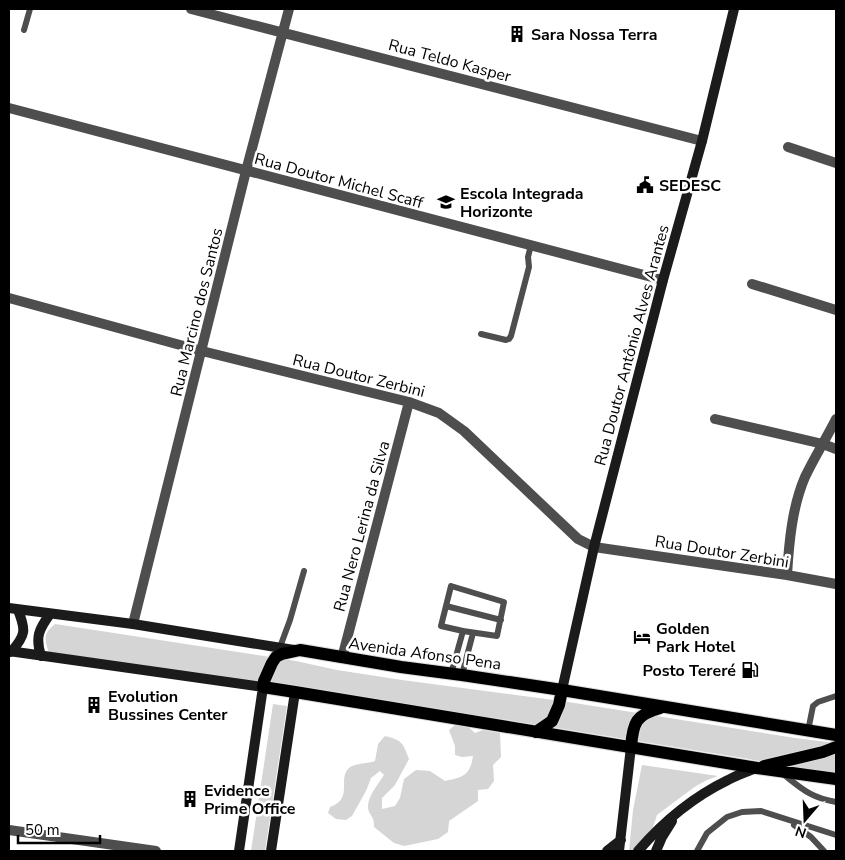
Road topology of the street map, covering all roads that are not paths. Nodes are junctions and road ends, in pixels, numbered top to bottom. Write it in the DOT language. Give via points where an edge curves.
graph roads {
  1 [pos="30,9"];
  2 [pos="191,9"];
  3 [pos="289,9"];
  4 [pos="734,9"];
  5 [pos="24,30"];
  6 [pos="283,32"];
  7 [pos="9,108"];
  8 [pos="702,141"];
  9 [pos="788,146"];
  10 [pos="836,163"];
  11 [pos="246,171"];
  12 [pos="531,245"];
  13 [pos="662,280"];
  14 [pos="752,284"];
  15 [pos="9,298"];
  16 [pos="836,310"];
  17 [pos="481,334"];
  18 [pos="202,351"];
  19 [pos="409,402"];
  20 [pos="715,419"];
  21 [pos="836,420"];
  22 [pos="823,444"];
  23 [pos="836,449"];
  24 [pos="594,547"];
  25 [pos="304,572"];
  26 [pos="787,576"];
  27 [pos="836,584"];
  28 [pos="446,606"];
  29 [pos="13,609"];
  30 [pos="50,614"];
  31 [pos="501,620"];
  32 [pos="133,624"];
  33 [pos="463,631"];
  34 [pos="473,633"];
  35 [pos="280,647"];
  36 [pos="300,650"];
  37 [pos="10,651"];
  38 [pos="41,656"];
  39 [pos="342,658"];
  40 [pos="456,674"];
  41 [pos="263,687"];
  42 [pos="562,690"];
  43 [pos="295,692"];
  44 [pos="836,696"];
  45 [pos="662,707"];
  46 [pos="836,727"];
  47 [pos="812,731"];
  48 [pos="536,732"];
  49 [pos="836,735"];
  50 [pos="631,747"];
  51 [pos="836,747"];
  52 [pos="757,768"];
  53 [pos="778,770"];
  54 [pos="836,779"];
  55 [pos="836,802"];
  56 [pos="676,813"];
  57 [pos="779,818"];
  58 [pos="9,830"];
  59 [pos="836,835"];
  60 [pos="621,840"];
  61 [pos="156,851"];
  62 [pos="239,851"];
  63 [pos="270,851"];
  64 [pos="607,851"];
  65 [pos="619,851"];
  66 [pos="638,851"];
  67 [pos="656,851"];
  68 [pos="697,851"];
  69 [pos="824,851"];
  1 -- 5 [label="lane"];
  2 -- 6 [label="street, Rua Teldo Kasper"];
  3 -- 6 [label="street, Rua Marcino dos Santos"];
  4 -- 8 [label="main road, Rua Doutor Antônio Alves Arantes"];
  6 -- 8 [label="street, Rua Teldo Kasper"];
  6 -- 11 [label="street, Rua Marcino dos Santos"];
  7 -- 11 [label="street, Rua Doutor Michel Scaff"];
  8 -- 13 [label="main road, Rua Doutor Antônio Alves Arantes"];
  9 -- 10 [label="street"];
  11 -- 12 [label="street, Rua Doutor Michel Scaff"];
  11 -- 18 [label="street, Rua Marcino dos Santos"];
  12 -- 13 [label="street, Rua Doutor Michel Scaff"];
  12 -- 17 [label="lane" via="511,336 506,340"];
  13 -- 24 [label="main road, Rua Doutor Antônio Alves Arantes"];
  14 -- 16 [label="street"];
  15 -- 18 [label="street, Rua Doutor Zerbini"];
  18 -- 19 [label="street, Rua Doutor Zerbini"];
  18 -- 32 [label="street, Rua Marcino dos Santos"];
  19 -- 24 [label="street, Rua Doutor Zerbini" via="439,413 464,431 578,539"];
  19 -- 39 [label="street, Rua Nero Lerina da Silva"];
  20 -- 22 [label="street"];
  21 -- 22 [label="street"];
  22 -- 23 [label="street"];
  22 -- 26 [label="street" via="798,498"];
  24 -- 26 [label="street, Rua Doutor Zerbini"];
  24 -- 42 [label="main road, Rua Doutor Antônio Alves Arantes"];
  25 -- 35 [label="lane"];
  26 -- 27 [label="street, Rua Doutor Zerbini"];
  28 -- 31 [label="lane"];
  28 -- 31 [label="lane" via="451,586 504,602"];
  28 -- 33 [label="lane" via="441,626"];
  29 -- 30 [label="main road, Avenida Afonso Pena"];
  29 -- 37 [label="main road" via="22,620 24,631"];
  30 -- 32 [label="main road, Avenida Afonso Pena"];
  30 -- 38 [label="main road" via="38,637"];
  31 -- 34 [label="lane" via="496,636"];
  32 -- 35 [label="main road, Avenida Afonso Pena"];
  33 -- 34 [label="lane"];
  33 -- 40 [label="lane"];
  34 -- 40 [label="lane"];
  35 -- 36 [label="main road, Avenida Afonso Pena"];
  36 -- 39 [label="main road, Avenida Afonso Pena"];
  36 -- 41 [label="main road" via="276,657"];
  37 -- 38 [label="main road"];
  38 -- 41 [label="main road"];
  39 -- 40 [label="main road, Avenida Afonso Pena"];
  40 -- 42 [label="main road, Avenida Afonso Pena"];
  41 -- 43 [label="main road"];
  41 -- 62 [label="main road"];
  42 -- 45 [label="main road, Avenida Afonso Pena"];
  42 -- 48 [label="main road" via="552,721"];
  43 -- 48 [label="main road"];
  43 -- 63 [label="main road"];
  44 -- 47 [label="lane" via="814,706"];
  45 -- 47 [label="main road, Avenida Afonso Pena"];
  45 -- 50 [label="main road" via="646,712 636,722"];
  46 -- 47 [label="main road"];
  47 -- 49 [label="main road, Avenida Afonso Pena"];
  48 -- 50 [label="main road"];
  50 -- 52 [label="main road"];
  50 -- 60 [label="main road"];
  51 -- 52 [label="main road"];
  52 -- 53 [label="main road"];
  52 -- 56 [label="main road" via="727,780"];
  53 -- 54 [label="main road"];
  53 -- 55 [label="lane" via="808,793"];
  56 -- 66 [label="main road"];
  56 -- 67 [label="main road"];
  57 -- 59 [label="lane"];
  57 -- 68 [label="lane" via="761,811 727,817 708,833"];
  57 -- 69 [label="lane" via="798,827"];
  58 -- 61 [label="street"];
  60 -- 64 [label="main road"];
  60 -- 65 [label="main road"];
}
